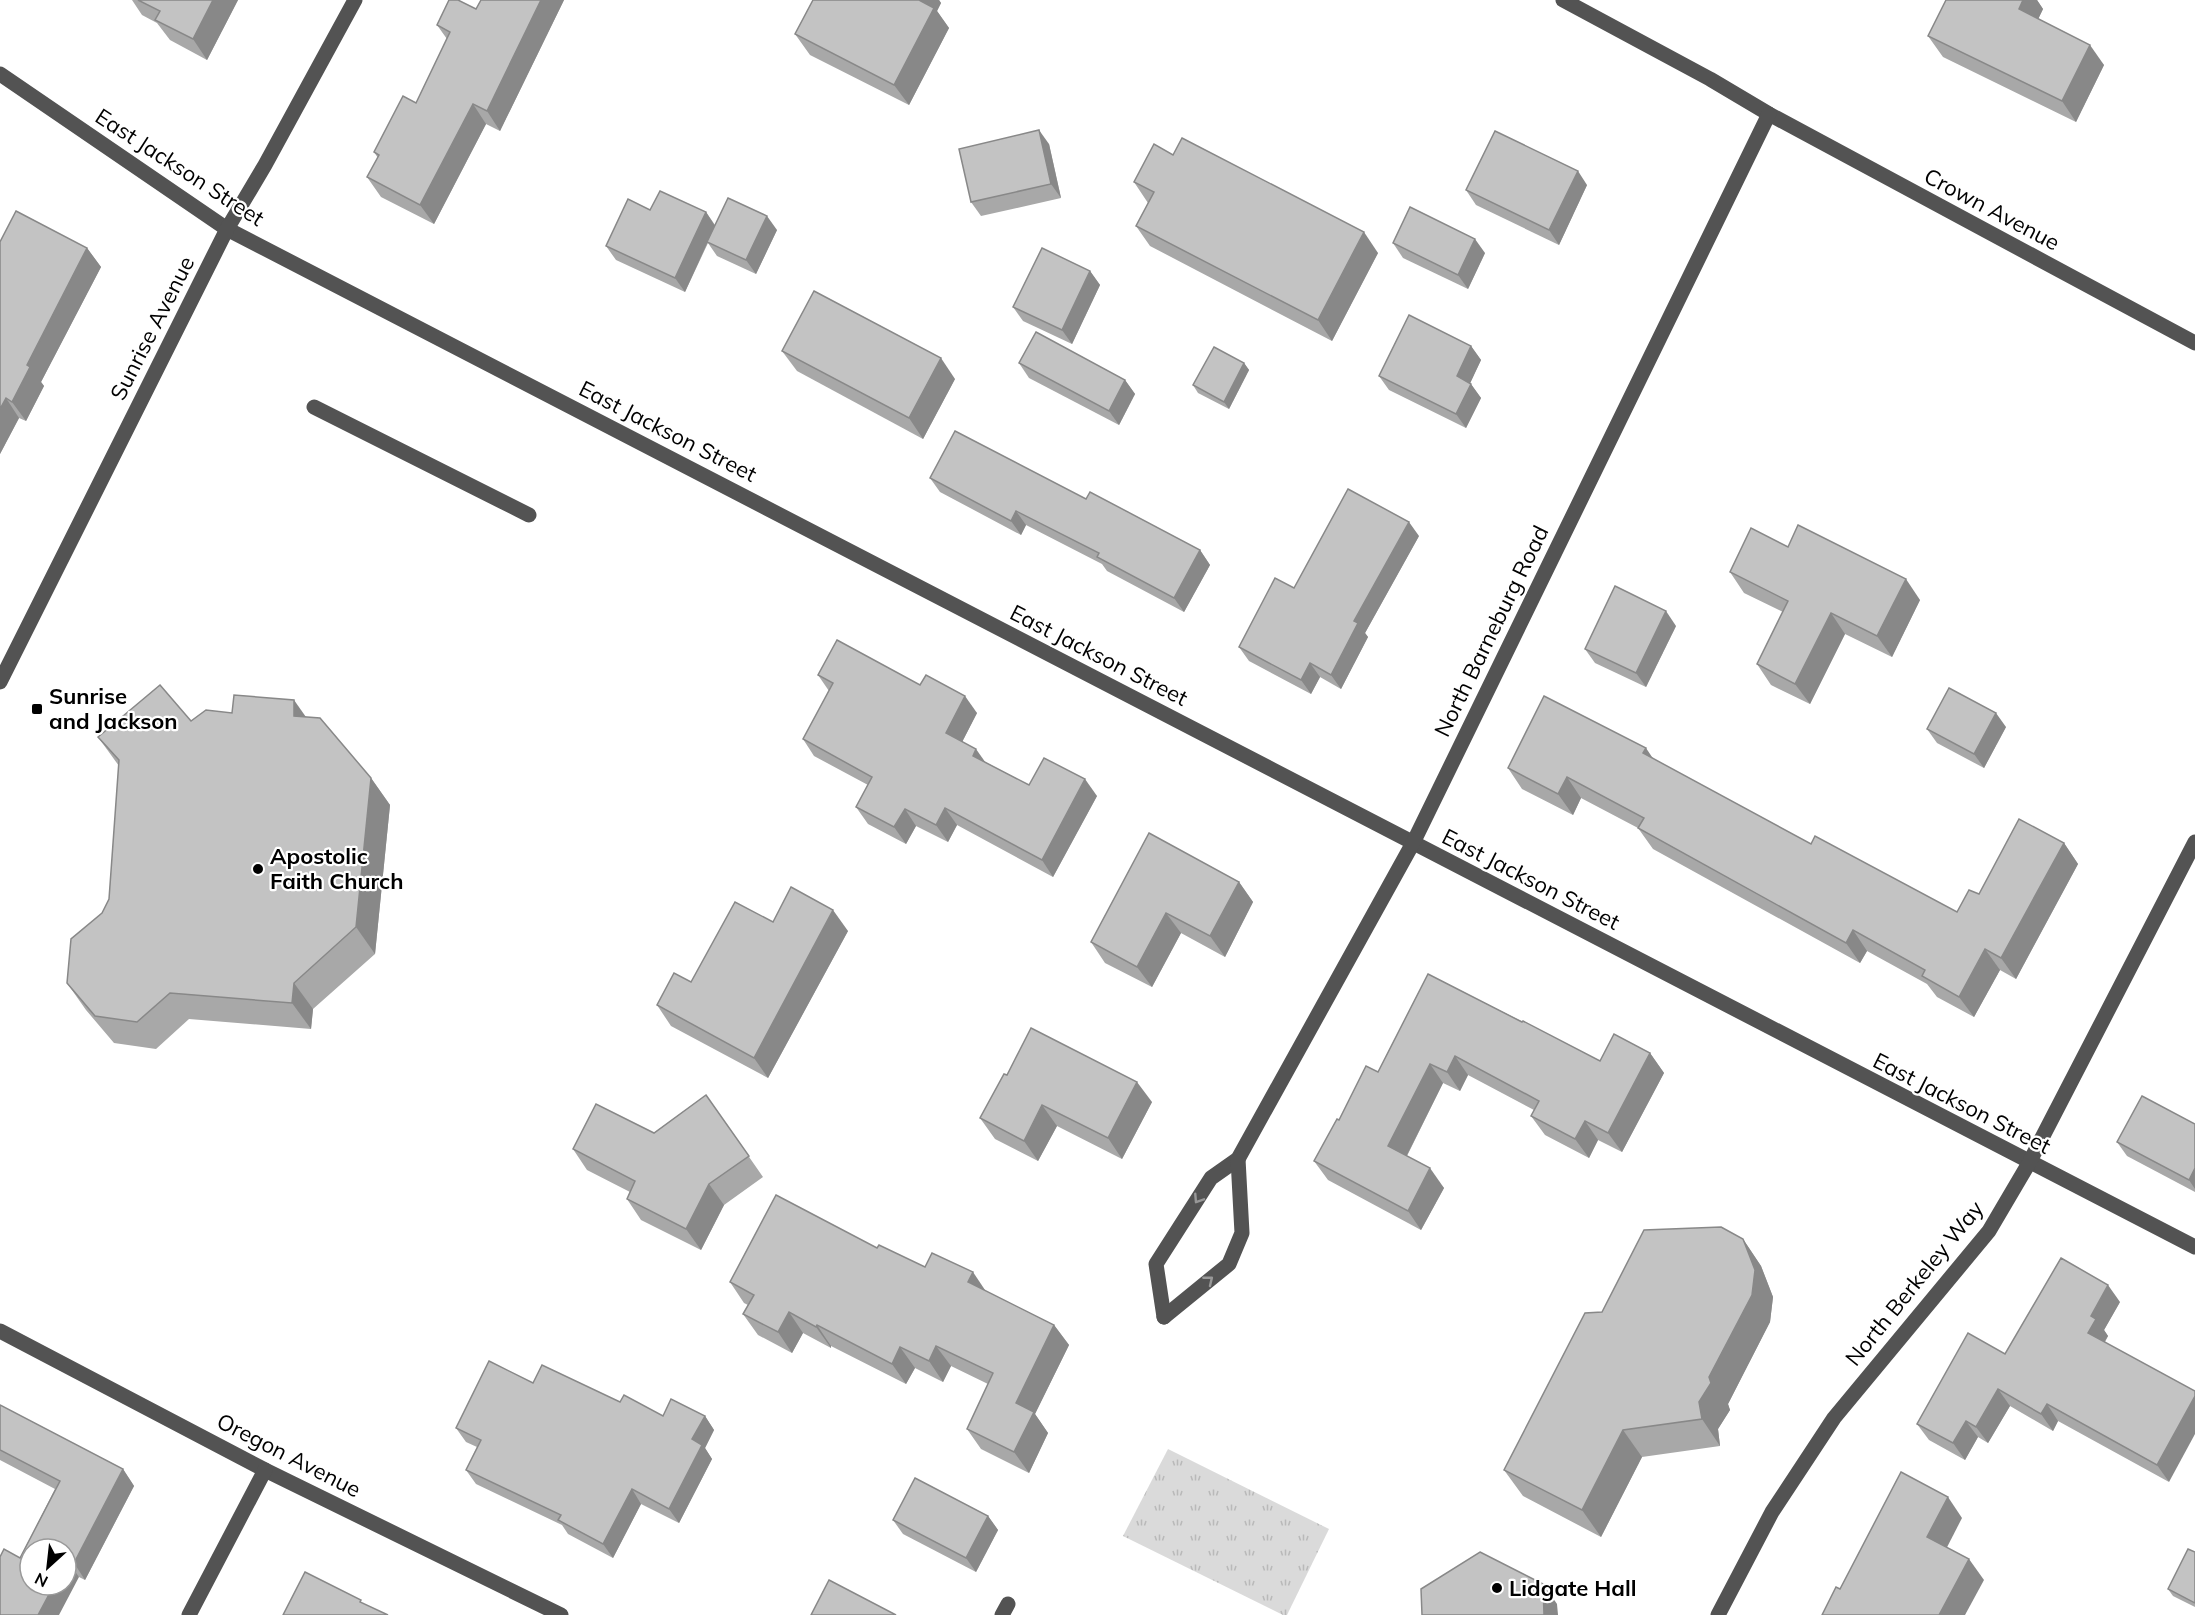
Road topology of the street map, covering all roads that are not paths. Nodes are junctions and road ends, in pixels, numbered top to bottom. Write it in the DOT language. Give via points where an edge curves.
graph roads {
  1 [pos="355,0"];
  2 [pos="1563,0"];
  3 [pos="0,74"];
  4 [pos="1769,114"];
  5 [pos="227,229"];
  6 [pos="2195,343"];
  7 [pos="314,407"];
  8 [pos="529,515"];
  9 [pos="0,682"];
  10 [pos="2195,842"];
  11 [pos="1413,843"];
  12 [pos="1238,1159"];
  13 [pos="2029,1163"];
  14 [pos="2195,1247"];
  15 [pos="0,1331"];
  16 [pos="265,1470"];
  17 [pos="189,1615"];
  18 [pos="561,1615"];
  19 [pos="1718,1615"];
  1 -- 5 [label="street, Sunrise Avenue"];
  2 -- 4 [label="street, Crown Avenue"];
  3 -- 5 [label="street, East Jackson Street"];
  4 -- 6 [label="street, Crown Avenue"];
  4 -- 11 [label="street, North Barneburg Road"];
  5 -- 9 [label="street, Sunrise Avenue"];
  5 -- 11 [label="street, East Jackson Street"];
  7 -- 8 [label="street"];
  10 -- 13 [label="street, North Berkeley Way"];
  11 -- 12 [label="street, North Barneburg Road"];
  11 -- 13 [label="street, East Jackson Street"];
  12 -- 12 [label="street, North Barneburg Road, one-way" via="1211,1178 1156,1264 1164,1317 1229,1264 1242,1233"];
  13 -- 14 [label="street, East Jackson Street"];
  13 -- 19 [label="street, North Berkeley Way" via="1989,1231 1834,1418 1772,1512"];
  15 -- 16 [label="street, Oregon Avenue"];
  16 -- 17 [label="street"];
  16 -- 18 [label="street, Oregon Avenue"];
}
